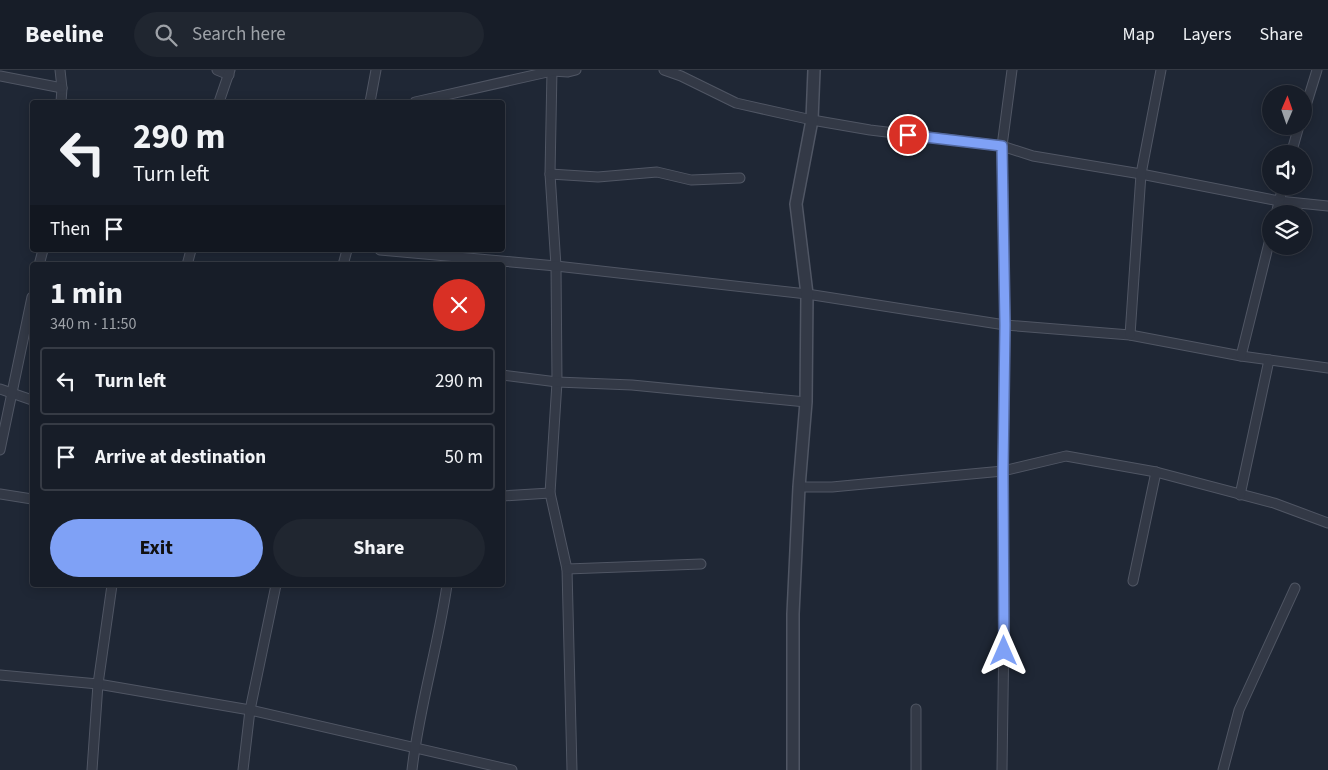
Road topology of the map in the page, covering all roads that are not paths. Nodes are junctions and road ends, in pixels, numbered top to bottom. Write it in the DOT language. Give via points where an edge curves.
graph roads {
  1 [pos="60,70"];
  2 [pos="217,70"];
  3 [pos="376,70"];
  4 [pos="552,70"];
  5 [pos="576,70"];
  6 [pos="664,70"];
  7 [pos="814,70"];
  8 [pos="1012,70"];
  9 [pos="1161,70"];
  10 [pos="1316,70"];
  11 [pos="230,72"];
  12 [pos="681,73"];
  13 [pos="0,76"];
  14 [pos="1312,85"];
  15 [pos="62,88"];
  16 [pos="62,100"];
  17 [pos="220,100"];
  18 [pos="370,100"];
  19 [pos="424,100"];
  20 [pos="812,120"];
  21 [pos="1002,146"];
  22 [pos="550,174"];
  23 [pos="1141,174"];
  24 [pos="740,178"];
  25 [pos="1281,195"];
  26 [pos="1279,201"];
  27 [pos="1278,205"];
  28 [pos="1328,206"];
  29 [pos="402,252"];
  30 [pos="1266,255"];
  31 [pos="556,266"];
  32 [pos="807,294"];
  33 [pos="30,307"];
  34 [pos="1005,325"];
  35 [pos="1130,335"];
  36 [pos="1242,356"];
  37 [pos="1269,360"];
  38 [pos="1328,368"];
  39 [pos="505,375"];
  40 [pos="557,382"];
  41 [pos="0,389"];
  42 [pos="12,393"];
  43 [pos="30,399"];
  44 [pos="806,402"];
  45 [pos="0,450"];
  46 [pos="1003,471"];
  47 [pos="1156,472"];
  48 [pos="799,487"];
  49 [pos="550,493"];
  50 [pos="0,494"];
  51 [pos="1240,495"];
  52 [pos="505,496"];
  53 [pos="30,499"];
  54 [pos="1328,523"];
  55 [pos="701,564"];
  56 [pos="567,569"];
  57 [pos="1133,581"];
  58 [pos="112,587"];
  59 [pos="276,587"];
  60 [pos="446,587"];
  61 [pos="1295,588"];
  62 [pos="0,675"];
  63 [pos="98,684"];
  64 [pos="916,709"];
  65 [pos="250,710"];
  66 [pos="414,747"];
  67 [pos="92,770"];
  68 [pos="243,770"];
  69 [pos="412,770"];
  70 [pos="512,770"];
  71 [pos="572,770"];
  72 [pos="793,770"];
  73 [pos="916,770"];
  74 [pos="1002,770"];
  75 [pos="1223,770"];
  1 -- 15 [label="street"];
  2 -- 11 [label="street"];
  3 -- 18 [label="street"];
  4 -- 5 [label="street"];
  4 -- 19 [label="street"];
  4 -- 22 [label="street"];
  6 -- 12 [label="street"];
  7 -- 20 [label="street"];
  8 -- 21 [label="street"];
  9 -- 23 [label="street"];
  10 -- 14 [label="street"];
  11 -- 17 [label="street"];
  12 -- 20 [label="street" via="736,103"];
  13 -- 15 [label="street"];
  15 -- 16 [label="street"];
  20 -- 21 [label="street"];
  20 -- 32 [label="street" via="796,204"];
  21 -- 23 [label="street" via="1033,156"];
  21 -- 34 [label="street"];
  22 -- 24 [label="street" via="598,177 658,172 691,180"];
  22 -- 31 [label="street"];
  23 -- 26 [label="street"];
  23 -- 35 [label="street"];
  25 -- 26 [label="street"];
  26 -- 27 [label="street"];
  26 -- 28 [label="street"];
  29 -- 31 [label="street"];
  30 -- 36 [label="street"];
  31 -- 32 [label="street"];
  31 -- 40 [label="street"];
  32 -- 34 [label="street"];
  32 -- 44 [label="street"];
  33 -- 42 [label="street"];
  34 -- 35 [label="street"];
  34 -- 46 [label="street"];
  35 -- 36 [label="street"];
  36 -- 37 [label="street"];
  37 -- 38 [label="street"];
  37 -- 51 [label="street"];
  39 -- 40 [label="street"];
  40 -- 44 [label="street" via="632,385"];
  40 -- 49 [label="street"];
  41 -- 42 [label="street"];
  42 -- 43 [label="street"];
  42 -- 45 [label="street"];
  44 -- 48 [label="street"];
  46 -- 47 [label="street" via="1066,456"];
  46 -- 48 [label="street" via="832,487"];
  46 -- 74 [label="street"];
  47 -- 51 [label="street"];
  47 -- 57 [label="street"];
  48 -- 72 [label="street" via="793,614"];
  49 -- 52 [label="street"];
  49 -- 56 [label="street"];
  50 -- 53 [label="street"];
  51 -- 54 [label="street"];
  55 -- 56 [label="street"];
  56 -- 71 [label="street"];
  58 -- 63 [label="street"];
  59 -- 65 [label="street"];
  60 -- 66 [label="street" via="441,625"];
  61 -- 75 [label="street" via="1239,710"];
  62 -- 63 [label="street"];
  63 -- 65 [label="street"];
  63 -- 67 [label="street"];
  64 -- 73 [label="street"];
  65 -- 66 [label="street"];
  65 -- 68 [label="street"];
  66 -- 69 [label="street"];
  66 -- 70 [label="street"];
}
